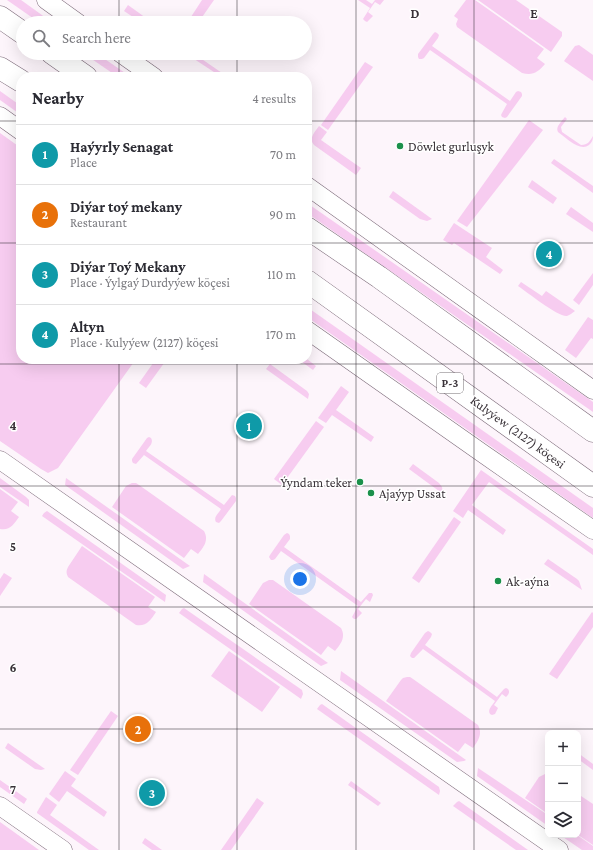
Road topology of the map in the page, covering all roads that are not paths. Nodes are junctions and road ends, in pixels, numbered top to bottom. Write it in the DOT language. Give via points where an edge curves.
graph roads {
  1 [pos="46,0"];
  2 [pos="68,16"];
  3 [pos="0,17"];
  4 [pos="16,28"];
  5 [pos="62,60"];
  6 [pos="130,60"];
  7 [pos="0,68"];
  8 [pos="79,72"];
  9 [pos="147,72"];
  10 [pos="16,78"];
  11 [pos="0,116"];
  12 [pos="16,127"];
  13 [pos="312,190"];
  14 [pos="312,231"];
  15 [pos="312,285"];
  16 [pos="312,334"];
  17 [pos="593,390"];
  18 [pos="593,431"];
  19 [pos="0,460"];
  20 [pos="593,486"];
  21 [pos="593,530"];
  22 [pos="0,806"];
  23 [pos="63,850"];
  24 [pos="558,850"];
  1 -- 2 [label="street"];
  3 -- 4 [label="highway"];
  5 -- 8 [label="highway"];
  6 -- 9 [label="street"];
  7 -- 10 [label="highway"];
  11 -- 12 [label="street"];
  13 -- 17 [label="street"];
  14 -- 18 [label="highway"];
  15 -- 20 [label="highway, Kulyýew (2127) köçesi / P-3"];
  16 -- 21 [label="street"];
  19 -- 24 [label="street"];
  22 -- 23 [label="street"];
}
